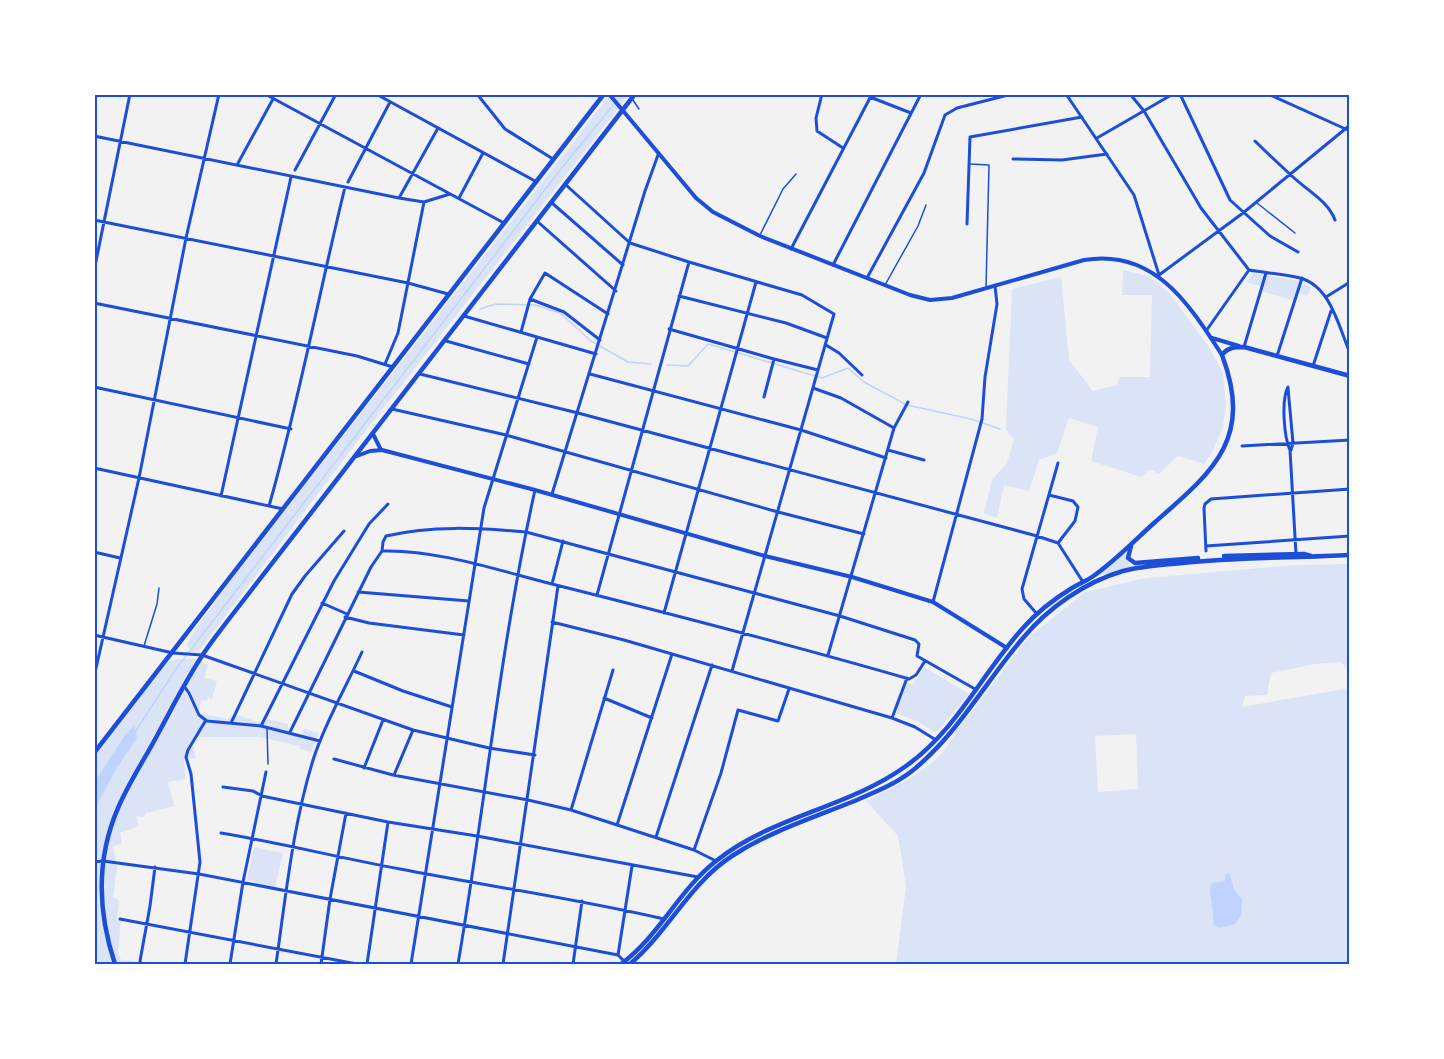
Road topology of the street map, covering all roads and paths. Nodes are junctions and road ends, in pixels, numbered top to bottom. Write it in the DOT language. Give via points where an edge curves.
graph roads {
  1 [pos="130,94"];
  2 [pos="219,94"];
  3 [pos="264,94"];
  4 [pos="336,94"];
  5 [pos="376,94"];
  6 [pos="477,94"];
  7 [pos="604,94"];
  8 [pos="609,94"];
  9 [pos="822,94"];
  10 [pos="921,94"];
  11 [pos="1012,94"];
  12 [pos="1130,94"];
  13 [pos="1173,94"];
  14 [pos="1180,94"];
  15 [pos="1268,94"];
  16 [pos="1067,95"];
  17 [pos="634,96"];
  18 [pos="871,96"];
  19 [pos="273,99"];
  20 [pos="390,102"];
  21 [pos="621,109"];
  22 [pos="639,109"];
  23 [pos="1144,111"];
  24 [pos="911,113"];
  25 [pos="1082,117"];
  26 [pos="319,124"];
  27 [pos="1350,125"];
  28 [pos="438,128"];
  29 [pos="1348,130"];
  30 [pos="94,136"];
  31 [pos="1096,138"];
  32 [pos="121,141"];
  33 [pos="1255,141"];
  34 [pos="365,147"];
  35 [pos="843,148"];
  36 [pos="483,153"];
  37 [pos="1107,154"];
  38 [pos="658,155"];
  39 [pos="205,158"];
  40 [pos="553,159"];
  41 [pos="1013,159"];
  42 [pos="969,164"];
  43 [pos="237,165"];
  44 [pos="295,170"];
  45 [pos="412,173"];
  46 [pos="796,174"];
  47 [pos="1290,175"];
  48 [pos="291,177"];
  49 [pos="536,181"];
  50 [pos="348,182"];
  51 [pos="566,185"];
  52 [pos="345,187"];
  53 [pos="450,194"];
  54 [pos="399,198"];
  55 [pos="459,198"];
  56 [pos="424,202"];
  57 [pos="1256,202"];
  58 [pos="552,204"];
  59 [pos="926,205"];
  60 [pos="1243,213"];
  61 [pos="94,220"];
  62 [pos="1335,220"];
  63 [pos="104,222"];
  64 [pos="538,222"];
  65 [pos="504,223"];
  66 [pos="967,224"];
  67 [pos="1218,231"];
  68 [pos="1295,233"];
  69 [pos="760,236"];
  70 [pos="186,238"];
  71 [pos="630,243"];
  72 [pos="791,249"];
  73 [pos="1298,252"];
  74 [pos="272,255"];
  75 [pos="688,262"];
  76 [pos="623,265"];
  77 [pos="833,265"];
  78 [pos="325,266"];
  79 [pos="1249,270"];
  80 [pos="94,271"];
  81 [pos="1266,273"];
  82 [pos="1159,275"];
  83 [pos="867,278"];
  84 [pos="1302,278"];
  85 [pos="756,281"];
  86 [pos="1350,282"];
  87 [pos="408,283"];
  88 [pos="885,286"];
  89 [pos="995,286"];
  90 [pos="986,289"];
  91 [pos="616,291"];
  92 [pos="450,295"];
  93 [pos="679,296"];
  94 [pos="1326,297"];
  95 [pos="530,299"];
  96 [pos="94,303"];
  97 [pos="1332,309"];
  98 [pos="608,314"];
  99 [pos="747,314"];
  100 [pos="464,316"];
  101 [pos="171,319"];
  102 [pos="669,329"];
  103 [pos="1206,330"];
  104 [pos="521,332"];
  105 [pos="256,335"];
  106 [pos="537,337"];
  107 [pos="1211,338"];
  108 [pos="827,339"];
  109 [pos="600,340"];
  110 [pos="446,341"];
  111 [pos="826,345"];
  112 [pos="309,347"];
  113 [pos="1244,347"];
  114 [pos="738,349"];
  115 [pos="1350,353"];
  116 [pos="596,354"];
  117 [pos="1222,355"];
  118 [pos="1277,356"];
  119 [pos="774,359"];
  120 [pos="385,364"];
  121 [pos="529,364"];
  122 [pos="1313,366"];
  123 [pos="393,368"];
  124 [pos="818,370"];
  125 [pos="420,374"];
  126 [pos="590,374"];
  127 [pos="862,375"];
  128 [pos="1350,376"];
  129 [pos="94,387"];
  130 [pos="813,388"];
  131 [pos="653,390"];
  132 [pos="764,397"];
  133 [pos="154,399"];
  134 [pos="518,399"];
  135 [pos="908,402"];
  136 [pos="720,407"];
  137 [pos="392,409"];
  138 [pos="578,413"];
  139 [pos="239,417"];
  140 [pos="291,429"];
  141 [pos="894,429"];
  142 [pos="641,430"];
  143 [pos="801,430"];
  144 [pos="373,434"];
  145 [pos="506,435"];
  146 [pos="1350,440"];
  147 [pos="1287,443"];
  148 [pos="1293,443"];
  149 [pos="1242,446"];
  150 [pos="709,448"];
  151 [pos="382,450"];
  152 [pos="888,450"];
  153 [pos="1290,450"];
  154 [pos="567,452"];
  155 [pos="357,456"];
  156 [pos="886,458"];
  157 [pos="924,460"];
  158 [pos="1058,463"];
  159 [pos="94,468"];
  160 [pos="631,469"];
  161 [pos="790,470"];
  162 [pos="139,478"];
  163 [pos="493,479"];
  164 [pos="699,489"];
  165 [pos="1350,489"];
  166 [pos="535,490"];
  167 [pos="876,492"];
  168 [pos="1293,493"];
  169 [pos="552,495"];
  170 [pos="1049,495"];
  171 [pos="221,496"];
  172 [pos="388,504"];
  173 [pos="269,506"];
  174 [pos="283,509"];
  175 [pos="778,512"];
  176 [pos="620,514"];
  177 [pos="958,514"];
  178 [pos="480,528"];
  179 [pos="344,531"];
  180 [pos="526,532"];
  181 [pos="686,533"];
  182 [pos="864,534"];
  183 [pos="1037,536"];
  184 [pos="1350,536"];
  185 [pos="1295,540"];
  186 [pos="563,541"];
  187 [pos="1134,541"];
  188 [pos="1058,543"];
  189 [pos="1206,546"];
  190 [pos="382,551"];
  191 [pos="1206,551"];
  192 [pos="94,552"];
  193 [pos="608,554"];
  194 [pos="1296,554"];
  195 [pos="1350,555"];
  196 [pos="765,556"];
  197 [pos="1316,557"];
  198 [pos="120,558"];
  199 [pos="476,564"];
  200 [pos="675,572"];
  201 [pos="518,575"];
  202 [pos="852,577"];
  203 [pos="1083,582"];
  204 [pos="552,584"];
  205 [pos="558,586"];
  206 [pos="159,588"];
  207 [pos="358,592"];
  208 [pos="754,594"];
  209 [pos="597,595"];
  210 [pos="469,601"];
  211 [pos="933,602"];
  212 [pos="322,603"];
  213 [pos="664,613"];
  214 [pos="1037,614"];
  215 [pos="346,615"];
  216 [pos="840,616"];
  217 [pos="552,622"];
  218 [pos="743,632"];
  219 [pos="94,635"];
  220 [pos="464,635"];
  221 [pos="103,637"];
  222 [pos="144,646"];
  223 [pos="1006,648"];
  224 [pos="362,652"];
  225 [pos="175,653"];
  226 [pos="672,654"];
  227 [pos="200,655"];
  228 [pos="828,656"];
  229 [pos="925,661"];
  230 [pos="712,665"];
  231 [pos="613,670"];
  232 [pos="354,671"];
  233 [pos="732,671"];
  234 [pos="254,673"];
  235 [pos="94,677"];
  236 [pos="907,678"];
  237 [pos="282,682"];
  238 [pos="184,686"];
  239 [pos="789,689"];
  240 [pos="975,689"];
  241 [pos="309,693"];
  242 [pos="604,698"];
  243 [pos="338,703"];
  244 [pos="452,707"];
  245 [pos="652,718"];
  246 [pos="892,718"];
  247 [pos="206,720"];
  248 [pos="383,720"];
  249 [pos="231,723"];
  250 [pos="261,726"];
  251 [pos="267,727"];
  252 [pos="413,730"];
  253 [pos="290,732"];
  254 [pos="447,739"];
  255 [pos="936,740"];
  256 [pos="320,741"];
  257 [pos="489,748"];
  258 [pos="94,753"];
  259 [pos="534,755"];
  260 [pos="334,759"];
  261 [pos="268,764"];
  262 [pos="364,768"];
  263 [pos="266,772"];
  264 [pos="393,776"];
  265 [pos="440,785"];
  266 [pos="223,787"];
  267 [pos="483,792"];
  268 [pos="262,796"];
  269 [pos="528,800"];
  270 [pos="302,803"];
  271 [pos="571,810"];
  272 [pos="346,813"];
  273 [pos="388,822"];
  274 [pos="617,825"];
  275 [pos="433,828"];
  276 [pos="221,833"];
  277 [pos="477,836"];
  278 [pos="656,837"];
  279 [pos="253,838"];
  280 [pos="522,844"];
  281 [pos="294,846"];
  282 [pos="694,850"];
  283 [pos="337,857"];
  284 [pos="103,861"];
  285 [pos="716,861"];
  286 [pos="94,862"];
  287 [pos="381,866"];
  288 [pos="632,866"];
  289 [pos="154,867"];
  290 [pos="200,874"];
  291 [pos="426,874"];
  292 [pos="698,877"];
  293 [pos="470,881"];
  294 [pos="243,882"];
  295 [pos="515,888"];
  296 [pos="286,891"];
  297 [pos="330,899"];
  298 [pos="582,901"];
  299 [pos="375,908"];
  300 [pos="625,910"];
  301 [pos="419,916"];
  302 [pos="120,919"];
  303 [pos="665,919"];
  304 [pos="147,925"];
  305 [pos="465,925"];
  306 [pos="508,932"];
  307 [pos="190,933"];
  308 [pos="233,942"];
  309 [pos="575,947"];
  310 [pos="278,950"];
  311 [pos="618,955"];
  312 [pos="322,958"];
  313 [pos="140,963"];
  314 [pos="116,964"];
  315 [pos="186,964"];
  316 [pos="230,964"];
  317 [pos="276,964"];
  318 [pos="321,964"];
  319 [pos="357,964"];
  320 [pos="367,964"];
  321 [pos="411,964"];
  322 [pos="458,964"];
  323 [pos="503,964"];
  324 [pos="573,964"];
  325 [pos="626,964"];
  1 -- 32 [label="street"];
  2 -- 39 [label="street"];
  3 -- 19 [label="street"];
  4 -- 26 [label="street"];
  5 -- 20 [label="street"];
  6 -- 40 [label="street" via="505,129"];
  7 -- 40 [label="main road"];
  8 -- 21 [label="street"];
  9 -- 35 [label="street" via="817,131"];
  10 -- 24 [label="street"];
  11 -- 83 [label="street" via="948,112 924,173"];
  12 -- 23 [label="street"];
  13 -- 23 [label="street"];
  14 -- 60 [label="street" via="1226,192"];
  15 -- 29 [label="street"];
  16 -- 25 [label="street"];
  17 -- 21 [label="main road"];
  17 -- 22 [label="lane"];
  18 -- 24 [label="street"];
  18 -- 35 [label="street"];
  19 -- 26 [label="street"];
  19 -- 43 [label="street"];
  20 -- 28 [label="street"];
  20 -- 34 [label="street"];
  21 -- 38 [label="street"];
  21 -- 51 [label="main road"];
  23 -- 31 [label="street"];
  23 -- 67 [label="street"];
  24 -- 77 [label="street"];
  25 -- 31 [label="street"];
  25 -- 42 [label="street" via="974,135 969,140"];
  26 -- 34 [label="street"];
  26 -- 44 [label="street"];
  27 -- 29 [label="street"];
  28 -- 36 [label="street"];
  28 -- 45 [label="street"];
  29 -- 47 [label="street"];
  30 -- 32 [label="street"];
  31 -- 37 [label="street"];
  32 -- 39 [label="street"];
  32 -- 63 [label="street"];
  33 -- 47 [label="street"];
  34 -- 45 [label="street"];
  34 -- 50 [label="street"];
  35 -- 72 [label="street"];
  36 -- 49 [label="street"];
  36 -- 55 [label="street"];
  37 -- 41 [label="street" via="1062,160"];
  37 -- 82 [label="street" via="1136,200"];
  38 -- 69 [label="street" via="704,205"];
  38 -- 71 [label="street"];
  39 -- 43 [label="street"];
  39 -- 70 [label="street"];
  40 -- 49 [label="main road"];
  42 -- 66 [label="street"];
  42 -- 90 [label="lane" via="989,165"];
  43 -- 48 [label="street"];
  45 -- 53 [label="street"];
  45 -- 54 [label="street"];
  46 -- 69 [label="lane" via="783,189"];
  47 -- 57 [label="street"];
  47 -- 62 [label="street" via="1325,203"];
  48 -- 52 [label="street"];
  48 -- 74 [label="street"];
  49 -- 65 [label="main road"];
  51 -- 58 [label="main road"];
  51 -- 71 [label="street"];
  52 -- 54 [label="street"];
  52 -- 78 [label="street"];
  53 -- 55 [label="street"];
  53 -- 56 [label="street"];
  54 -- 56 [label="street"];
  55 -- 65 [label="street"];
  56 -- 87 [label="street"];
  57 -- 60 [label="street"];
  57 -- 68 [label="lane"];
  58 -- 64 [label="main road"];
  58 -- 76 [label="street"];
  59 -- 88 [label="lane"];
  60 -- 67 [label="street"];
  60 -- 73 [label="street" via="1270,236"];
  61 -- 63 [label="street"];
  63 -- 70 [label="street"];
  63 -- 80 [label="street"];
  64 -- 91 [label="street"];
  64 -- 100 [label="main road"];
  65 -- 92 [label="main road"];
  67 -- 79 [label="street"];
  67 -- 82 [label="street"];
  69 -- 72 [label="street"];
  70 -- 74 [label="street"];
  70 -- 101 [label="street"];
  71 -- 75 [label="street"];
  71 -- 76 [label="street"];
  72 -- 77 [label="street"];
  74 -- 78 [label="street"];
  74 -- 105 [label="street"];
  75 -- 85 [label="street"];
  75 -- 93 [label="street"];
  76 -- 91 [label="street"];
  77 -- 83 [label="street"];
  78 -- 87 [label="street"];
  78 -- 112 [label="street"];
  79 -- 81 [label="street"];
  79 -- 103 [label="street"];
  81 -- 84 [label="street"];
  81 -- 113 [label="street"];
  82 -- 89 [label="street" via="1124,261 1094,258"];
  82 -- 103 [label="street"];
  83 -- 88 [label="street"];
  84 -- 94 [label="street"];
  84 -- 118 [label="street"];
  85 -- 99 [label="street"];
  85 -- 108 [label="street" via="802,295 827,309 834,316"];
  86 -- 94 [label="street"];
  87 -- 92 [label="street"];
  87 -- 120 [label="street" via="398,333"];
  88 -- 90 [label="street" via="930,300"];
  89 -- 90 [label="street"];
  89 -- 177 [label="street" via="998,298 985,377 984,412"];
  91 -- 98 [label="street"];
  92 -- 123 [label="main road"];
  93 -- 99 [label="street"];
  93 -- 102 [label="street"];
  94 -- 97 [label="street"];
  95 -- 98 [label="street" via="545,273"];
  95 -- 104 [label="street"];
  95 -- 109 [label="street" via="564,312"];
  96 -- 101 [label="street"];
  97 -- 115 [label="street"];
  97 -- 122 [label="street"];
  98 -- 109 [label="street"];
  99 -- 108 [label="street"];
  99 -- 114 [label="street"];
  100 -- 104 [label="street"];
  100 -- 110 [label="main road"];
  101 -- 105 [label="street"];
  101 -- 133 [label="street"];
  102 -- 114 [label="street"];
  102 -- 131 [label="street"];
  103 -- 107 [label="street"];
  104 -- 106 [label="street"];
  105 -- 112 [label="street"];
  105 -- 139 [label="street"];
  106 -- 116 [label="street"];
  106 -- 121 [label="street"];
  107 -- 113 [label="street"];
  107 -- 117 [label="street"];
  108 -- 111 [label="street"];
  109 -- 116 [label="street"];
  110 -- 121 [label="street"];
  110 -- 125 [label="main road"];
  111 -- 124 [label="street"];
  111 -- 127 [label="street"];
  112 -- 120 [label="street"];
  112 -- 140 [label="street"];
  113 -- 117 [label="main road" via="1230,348"];
  113 -- 118 [label="main road"];
  114 -- 119 [label="street"];
  114 -- 136 [label="street"];
  116 -- 126 [label="street"];
  117 -- 187 [label="main road" via="1233,402 1229,432 1219,458 1194,488"];
  118 -- 122 [label="main road"];
  119 -- 124 [label="street"];
  119 -- 132 [label="street"];
  120 -- 123 [label="street"];
  121 -- 134 [label="street"];
  122 -- 128 [label="main road"];
  123 -- 174 [label="main road"];
  124 -- 130 [label="street"];
  125 -- 134 [label="street"];
  125 -- 137 [label="main road"];
  126 -- 131 [label="street"];
  126 -- 138 [label="street"];
  129 -- 133 [label="street"];
  130 -- 141 [label="street" via="842,398"];
  130 -- 143 [label="street"];
  131 -- 136 [label="street"];
  131 -- 142 [label="street"];
  133 -- 139 [label="street"];
  133 -- 162 [label="street"];
  134 -- 138 [label="street"];
  134 -- 145 [label="street"];
  135 -- 141 [label="street"];
  136 -- 143 [label="street"];
  136 -- 150 [label="street"];
  137 -- 144 [label="main road"];
  137 -- 145 [label="street"];
  138 -- 142 [label="street"];
  138 -- 154 [label="street"];
  139 -- 140 [label="street"];
  139 -- 171 [label="street"];
  140 -- 173 [label="street"];
  141 -- 152 [label="street"];
  142 -- 150 [label="street"];
  142 -- 160 [label="street"];
  143 -- 156 [label="street"];
  143 -- 161 [label="street"];
  144 -- 151 [label="street"];
  144 -- 155 [label="main road"];
  145 -- 154 [label="street"];
  145 -- 163 [label="street"];
  146 -- 148 [label="street"];
  147 -- 148 [label="street"];
  147 -- 148 [label="street" via="1284,394 1288,387"];
  147 -- 149 [label="street"];
  147 -- 153 [label="street"];
  148 -- 153 [label="street"];
  150 -- 161 [label="street"];
  150 -- 164 [label="street"];
  151 -- 155 [label="street"];
  151 -- 163 [label="street"];
  152 -- 156 [label="street"];
  152 -- 157 [label="street"];
  153 -- 168 [label="street"];
  154 -- 160 [label="street"];
  154 -- 169 [label="street"];
  155 -- 227 [label="main road"];
  156 -- 167 [label="street"];
  158 -- 170 [label="street"];
  159 -- 162 [label="street"];
  160 -- 164 [label="street"];
  160 -- 176 [label="street"];
  161 -- 167 [label="street"];
  161 -- 175 [label="street"];
  162 -- 171 [label="street"];
  162 -- 198 [label="street"];
  163 -- 166 [label="street"];
  163 -- 178 [label="street"];
  164 -- 175 [label="street"];
  164 -- 181 [label="street"];
  165 -- 168 [label="street"];
  166 -- 169 [label="street"];
  166 -- 180 [label="street"];
  167 -- 177 [label="street"];
  167 -- 182 [label="street"];
  168 -- 185 [label="street"];
  168 -- 189 [label="street" via="1207,501"];
  169 -- 176 [label="street"];
  170 -- 183 [label="street"];
  170 -- 188 [label="street" via="1073,501 1078,507 1075,521"];
  171 -- 173 [label="street"];
  172 -- 212 [label="street" via="354,546"];
  173 -- 174 [label="street"];
  174 -- 225 [label="main road"];
  175 -- 182 [label="street"];
  175 -- 196 [label="street"];
  176 -- 181 [label="street"];
  176 -- 193 [label="street"];
  177 -- 183 [label="street"];
  177 -- 211 [label="street"];
  178 -- 180 [label="street"];
  178 -- 190 [label="street" via="398,534 384,539"];
  178 -- 199 [label="street"];
  179 -- 234 [label="street" via="292,594"];
  180 -- 186 [label="street"];
  180 -- 201 [label="street"];
  181 -- 196 [label="street"];
  181 -- 200 [label="street"];
  182 -- 202 [label="street"];
  183 -- 188 [label="street"];
  183 -- 214 [label="street" via="1022,589 1024,599"];
  184 -- 185 [label="street"];
  185 -- 189 [label="street"];
  185 -- 194 [label="street"];
  186 -- 193 [label="street"];
  186 -- 204 [label="street"];
  187 -- 194 [label="main road" via="1128,558 1135,562"];
  187 -- 203 [label="main road"];
  188 -- 203 [label="street"];
  189 -- 191 [label="street"];
  190 -- 199 [label="street"];
  190 -- 207 [label="street"];
  192 -- 198 [label="street"];
  193 -- 200 [label="street"];
  193 -- 209 [label="street"];
  194 -- 197 [label="main road"];
  195 -- 197 [label="main road"];
  196 -- 202 [label="street"];
  196 -- 208 [label="street"];
  197 -- 325 [label="main road" via="1145,566 1081,590 1050,611 1024,636 946,737 911,772 885,788 769,836 732,856 701,883 647,950"];
  198 -- 221 [label="street"];
  199 -- 201 [label="street"];
  199 -- 210 [label="street"];
  200 -- 208 [label="street"];
  200 -- 213 [label="street"];
  201 -- 204 [label="street"];
  201 -- 257 [label="street"];
  202 -- 211 [label="street"];
  202 -- 216 [label="street"];
  203 -- 214 [label="main road"];
  204 -- 205 [label="street"];
  205 -- 209 [label="street"];
  205 -- 217 [label="street"];
  206 -- 222 [label="lane"];
  207 -- 210 [label="street"];
  207 -- 215 [label="street"];
  208 -- 216 [label="street"];
  208 -- 218 [label="street"];
  209 -- 213 [label="street"];
  210 -- 220 [label="street"];
  211 -- 223 [label="street"];
  212 -- 215 [label="street"];
  212 -- 237 [label="street"];
  213 -- 218 [label="street"];
  214 -- 223 [label="main road"];
  215 -- 220 [label="street" via="369,624"];
  215 -- 241 [label="street"];
  216 -- 228 [label="street"];
  216 -- 229 [label="street" via="915,640 919,644 917,656"];
  217 -- 226 [label="street"];
  217 -- 259 [label="street"];
  218 -- 228 [label="street"];
  218 -- 233 [label="street"];
  219 -- 221 [label="street"];
  220 -- 244 [label="street"];
  221 -- 222 [label="street"];
  221 -- 235 [label="street"];
  222 -- 225 [label="street"];
  223 -- 240 [label="main road"];
  224 -- 232 [label="street"];
  225 -- 227 [label="street"];
  225 -- 258 [label="main road"];
  226 -- 230 [label="street"];
  226 -- 245 [label="street"];
  227 -- 234 [label="street"];
  227 -- 238 [label="main road"];
  228 -- 236 [label="street"];
  229 -- 236 [label="street" via="914,677"];
  229 -- 240 [label="street"];
  230 -- 233 [label="street"];
  230 -- 278 [label="street"];
  231 -- 242 [label="street"];
  232 -- 243 [label="street"];
  232 -- 244 [label="street"];
  233 -- 239 [label="street"];
  234 -- 237 [label="street"];
  234 -- 249 [label="street"];
  236 -- 246 [label="street"];
  237 -- 241 [label="street"];
  237 -- 250 [label="street"];
  238 -- 247 [label="street" via="199,715"];
  238 -- 284 [label="main road" via="118,807"];
  239 -- 246 [label="street"];
  239 -- 282 [label="street" via="778,721 738,710"];
  240 -- 255 [label="main road"];
  241 -- 243 [label="street"];
  241 -- 253 [label="street"];
  242 -- 245 [label="street"];
  242 -- 271 [label="street"];
  243 -- 248 [label="street"];
  243 -- 256 [label="street"];
  244 -- 254 [label="street"];
  245 -- 274 [label="street"];
  246 -- 255 [label="street"];
  247 -- 249 [label="street"];
  247 -- 290 [label="street" via="186,757 198,831"];
  248 -- 252 [label="street"];
  248 -- 262 [label="street"];
  249 -- 250 [label="street"];
  250 -- 251 [label="street"];
  251 -- 253 [label="street"];
  251 -- 261 [label="lane"];
  252 -- 254 [label="street"];
  252 -- 264 [label="street"];
  253 -- 256 [label="street"];
  254 -- 257 [label="street"];
  254 -- 265 [label="street"];
  255 -- 285 [label="main road" via="887,779 762,833"];
  256 -- 270 [label="street"];
  257 -- 259 [label="street"];
  257 -- 267 [label="street"];
  259 -- 269 [label="street"];
  260 -- 262 [label="street"];
  262 -- 264 [label="street"];
  263 -- 268 [label="street"];
  264 -- 265 [label="street"];
  265 -- 267 [label="street"];
  265 -- 275 [label="street"];
  266 -- 268 [label="street"];
  267 -- 269 [label="street"];
  267 -- 277 [label="street"];
  268 -- 270 [label="street"];
  268 -- 279 [label="street"];
  269 -- 271 [label="street"];
  269 -- 280 [label="street"];
  270 -- 272 [label="street"];
  270 -- 281 [label="street"];
  271 -- 274 [label="street"];
  272 -- 273 [label="street"];
  272 -- 283 [label="street"];
  273 -- 275 [label="street"];
  273 -- 287 [label="street"];
  274 -- 278 [label="street"];
  275 -- 277 [label="street"];
  275 -- 291 [label="street"];
  276 -- 279 [label="street"];
  277 -- 280 [label="street"];
  277 -- 293 [label="street"];
  278 -- 282 [label="street"];
  279 -- 281 [label="street"];
  279 -- 294 [label="street"];
  280 -- 288 [label="street"];
  280 -- 295 [label="street"];
  281 -- 283 [label="street"];
  281 -- 296 [label="street"];
  282 -- 285 [label="street"];
  283 -- 287 [label="street"];
  283 -- 297 [label="street"];
  284 -- 286 [label="street"];
  284 -- 289 [label="street"];
  284 -- 314 [label="main road" via="104,922"];
  285 -- 292 [label="main road"];
  287 -- 291 [label="street"];
  287 -- 299 [label="street"];
  288 -- 292 [label="street"];
  288 -- 300 [label="street"];
  289 -- 290 [label="street"];
  289 -- 304 [label="street"];
  290 -- 294 [label="street"];
  290 -- 307 [label="street"];
  291 -- 293 [label="street"];
  291 -- 301 [label="street"];
  292 -- 303 [label="main road"];
  293 -- 295 [label="street"];
  293 -- 305 [label="street"];
  294 -- 296 [label="street"];
  294 -- 308 [label="street"];
  295 -- 298 [label="street"];
  295 -- 306 [label="street"];
  296 -- 297 [label="street"];
  296 -- 310 [label="street"];
  297 -- 299 [label="street"];
  297 -- 312 [label="street"];
  298 -- 300 [label="street"];
  298 -- 309 [label="street"];
  299 -- 301 [label="street"];
  299 -- 320 [label="street"];
  300 -- 303 [label="street"];
  300 -- 311 [label="street"];
  301 -- 305 [label="street"];
  301 -- 321 [label="street"];
  302 -- 304 [label="street"];
  303 -- 325 [label="main road"];
  304 -- 307 [label="street"];
  304 -- 313 [label="street"];
  305 -- 306 [label="street"];
  305 -- 322 [label="street"];
  306 -- 309 [label="street"];
  306 -- 323 [label="street"];
  307 -- 308 [label="street"];
  307 -- 315 [label="street"];
  308 -- 310 [label="street"];
  308 -- 316 [label="street"];
  309 -- 311 [label="street"];
  309 -- 324 [label="street"];
  310 -- 312 [label="street"];
  310 -- 317 [label="street"];
  311 -- 325 [label="street"];
  312 -- 318 [label="street"];
  312 -- 319 [label="street"];
}
